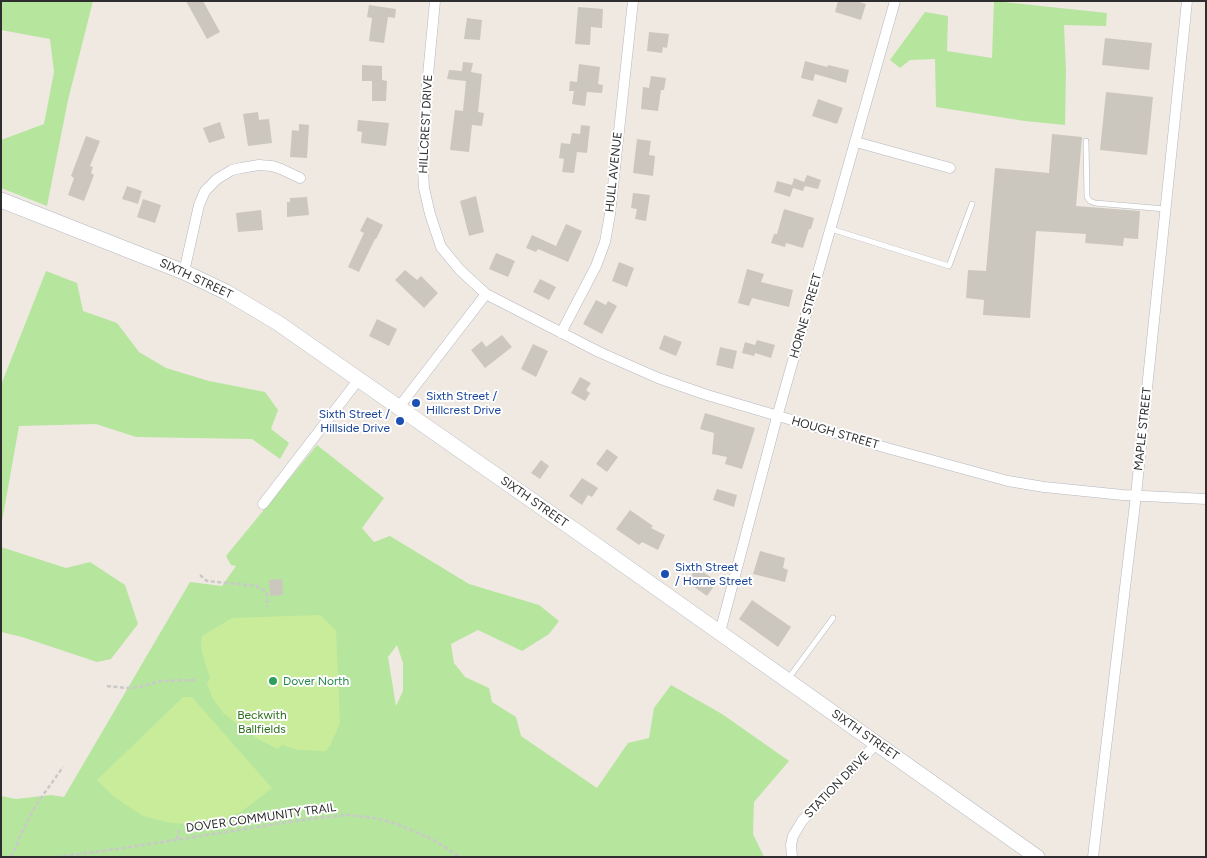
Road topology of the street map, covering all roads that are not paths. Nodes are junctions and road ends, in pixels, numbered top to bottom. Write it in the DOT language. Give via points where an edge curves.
graph roads {
  1 [pos="435,1"];
  2 [pos="633,1"];
  3 [pos="895,1"];
  4 [pos="1187,1"];
  5 [pos="1086,141"];
  6 [pos="856,142"];
  7 [pos="950,168"];
  8 [pos="300,178"];
  9 [pos="1,200"];
  10 [pos="972,204"];
  11 [pos="1165,209"];
  12 [pos="831,229"];
  13 [pos="184,272"];
  14 [pos="486,294"];
  15 [pos="561,333"];
  16 [pos="359,379"];
  17 [pos="399,407"];
  18 [pos="777,417"];
  19 [pos="1136,495"];
  20 [pos="1206,499"];
  21 [pos="263,504"];
  22 [pos="834,618"];
  23 [pos="720,632"];
  24 [pos="788,680"];
  25 [pos="877,743"];
  26 [pos="792,857"];
  27 [pos="1037,857"];
  28 [pos="1093,857"];
  1 -- 14 [label="street, HILLCREST DRIVE" via="426,96 424,188 441,247"];
  2 -- 15 [label="street, HULL AVENUE" via="605,242"];
  3 -- 6 [label="street, HORNE STREET"];
  4 -- 11 [label="street, MAPLE STREET"];
  5 -- 11 [label="lane" via="1087,197 1090,201"];
  6 -- 7 [label="street"];
  6 -- 12 [label="street, HORNE STREET"];
  8 -- 13 [label="street" via="272,166 259,165 232,170 217,179 204,191 199,205"];
  9 -- 13 [label="main road, SIXTH STREET"];
  10 -- 12 [label="lane" via="949,266"];
  11 -- 19 [label="street, MAPLE STREET"];
  12 -- 18 [label="street, HORNE STREET"];
  13 -- 16 [label="main road, SIXTH STREET" via="252,307"];
  14 -- 15 [label="street, HOUGH STREET"];
  14 -- 17 [label="street"];
  15 -- 18 [label="street, HOUGH STREET" via="658,378"];
  16 -- 17 [label="main road, SIXTH STREET"];
  16 -- 21 [label="street"];
  17 -- 23 [label="main road, SIXTH STREET"];
  18 -- 19 [label="street, HOUGH STREET" via="1008,481"];
  18 -- 23 [label="street, HORNE STREET"];
  19 -- 20 [label="street, HOUGH STREET"];
  19 -- 28 [label="street, MAPLE STREET"];
  22 -- 24 [label="lane"];
  23 -- 24 [label="main road, SIXTH STREET"];
  24 -- 25 [label="main road, SIXTH STREET"];
  25 -- 26 [label="street, STATION DRIVE" via="802,821 793,836"];
  25 -- 27 [label="main road, SIXTH STREET"];
}
